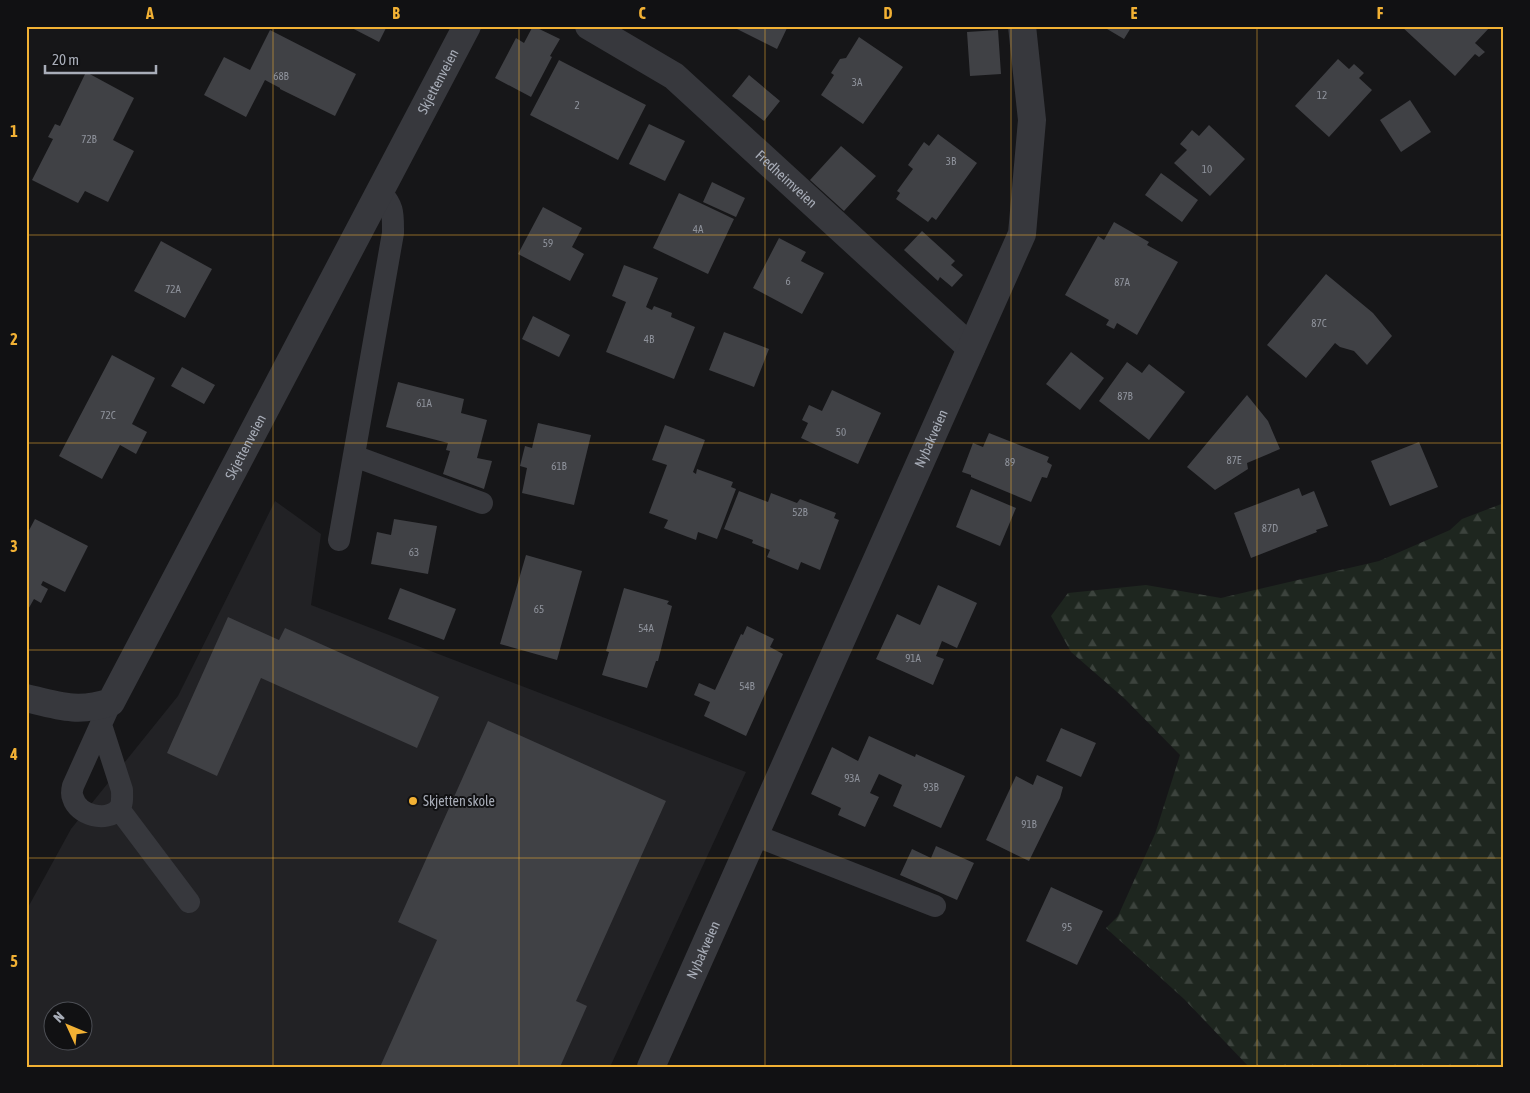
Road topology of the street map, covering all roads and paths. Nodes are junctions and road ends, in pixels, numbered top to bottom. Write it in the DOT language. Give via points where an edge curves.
graph roads {
  1 [pos="467,26"];
  2 [pos="589,26"];
  3 [pos="1022,26"];
  4 [pos="380,191"];
  5 [pos="971,348"];
  6 [pos="354,456"];
  7 [pos="482,503"];
  8 [pos="339,540"];
  9 [pos="26,698"];
  10 [pos="106,714"];
  11 [pos="119,809"];
  12 [pos="754,835"];
  13 [pos="189,902"];
  14 [pos="935,906"];
  15 [pos="650,1067"];
  1 -- 4 [label="street, Skjettenveien"];
  2 -- 5 [label="street, Fredheimveien" via="674,76"];
  3 -- 5 [label="street, Nybakveien" via="1032,120 1022,234"];
  4 -- 6 [label="lane" via="390,203 393,233"];
  4 -- 10 [label="street, Skjettenveien"];
  5 -- 12 [label="street, Nybakveien"];
  6 -- 7 [label="lane"];
  6 -- 8 [label="lane"];
  9 -- 10 [label="street" via="80,709 94,708"];
  10 -- 11 [label="lane" via="122,790"];
  10 -- 11 [label="lane, Skjettenveien" via="73,786 72,797 83,810 95,816 104,817"];
  11 -- 13 [label="lane"];
  12 -- 14 [label="lane"];
  12 -- 15 [label="street, Nybakveien"];
}
